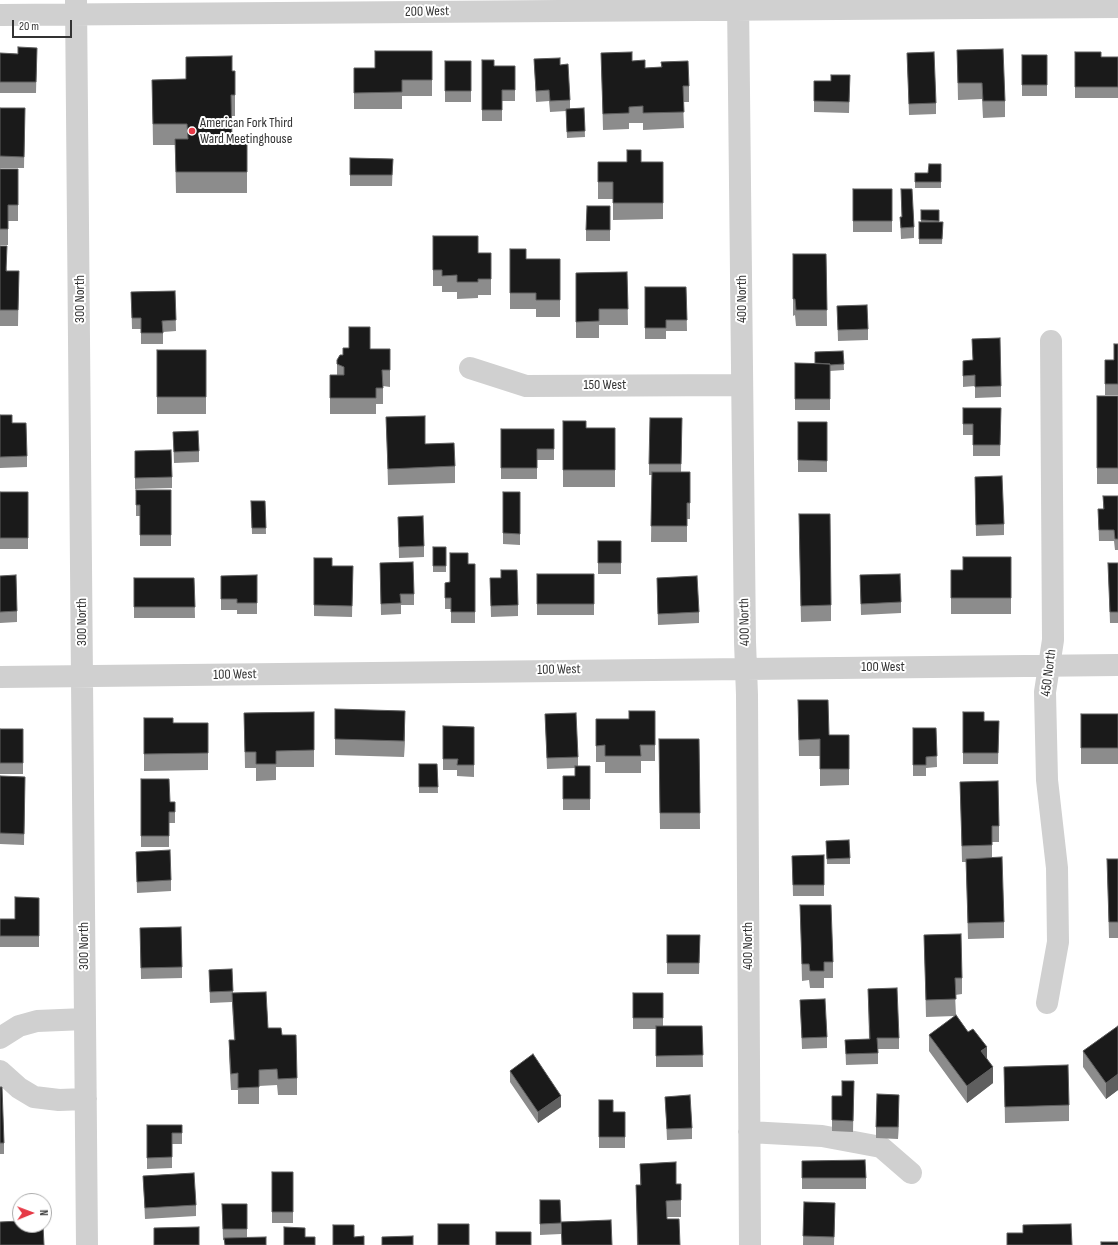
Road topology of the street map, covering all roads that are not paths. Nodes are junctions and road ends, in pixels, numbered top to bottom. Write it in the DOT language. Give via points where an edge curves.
graph roads {
  1 [pos="738,4"];
  2 [pos="76,7"];
  3 [pos="1118,7"];
  4 [pos="0,15"];
  5 [pos="1051,341"];
  6 [pos="470,368"];
  7 [pos="742,385"];
  8 [pos="1048,665"];
  9 [pos="1118,665"];
  10 [pos="746,668"];
  11 [pos="0,677"];
  12 [pos="82,677"];
  13 [pos="1047,1003"];
  14 [pos="85,1019"];
  15 [pos="0,1038"];
  16 [pos="0,1071"];
  17 [pos="86,1099"];
  18 [pos="749,1132"];
  19 [pos="911,1173"];
  20 [pos="87,1245"];
  21 [pos="750,1245"];
  1 -- 2 [label="street, 200 West"];
  1 -- 3 [label="street, 200 West"];
  1 -- 7 [label="street, 400 North"];
  2 -- 4 [label="street, 200 West"];
  2 -- 12 [label="street, 300 North"];
  5 -- 8 [label="street, 450 North" via="1053,640"];
  6 -- 7 [label="street, 150 West" via="526,386"];
  7 -- 10 [label="street, 400 North"];
  8 -- 9 [label="street, 100 West"];
  8 -- 10 [label="street, 100 West"];
  8 -- 13 [label="street, 450 North" via="1045,692 1046,756 1057,868 1058,942"];
  10 -- 12 [label="street, 100 West"];
  10 -- 18 [label="street, 400 North"];
  11 -- 12 [label="street, 100 West"];
  12 -- 14 [label="street, 300 North"];
  14 -- 15 [label="street" via="38,1021 19,1026"];
  14 -- 17 [label="street, 300 North"];
  16 -- 17 [label="street" via="34,1097 59,1100"];
  17 -- 20 [label="street, 300 North"];
  18 -- 19 [label="street" via="822,1136 881,1147"];
  18 -- 21 [label="street, 400 North"];
}
